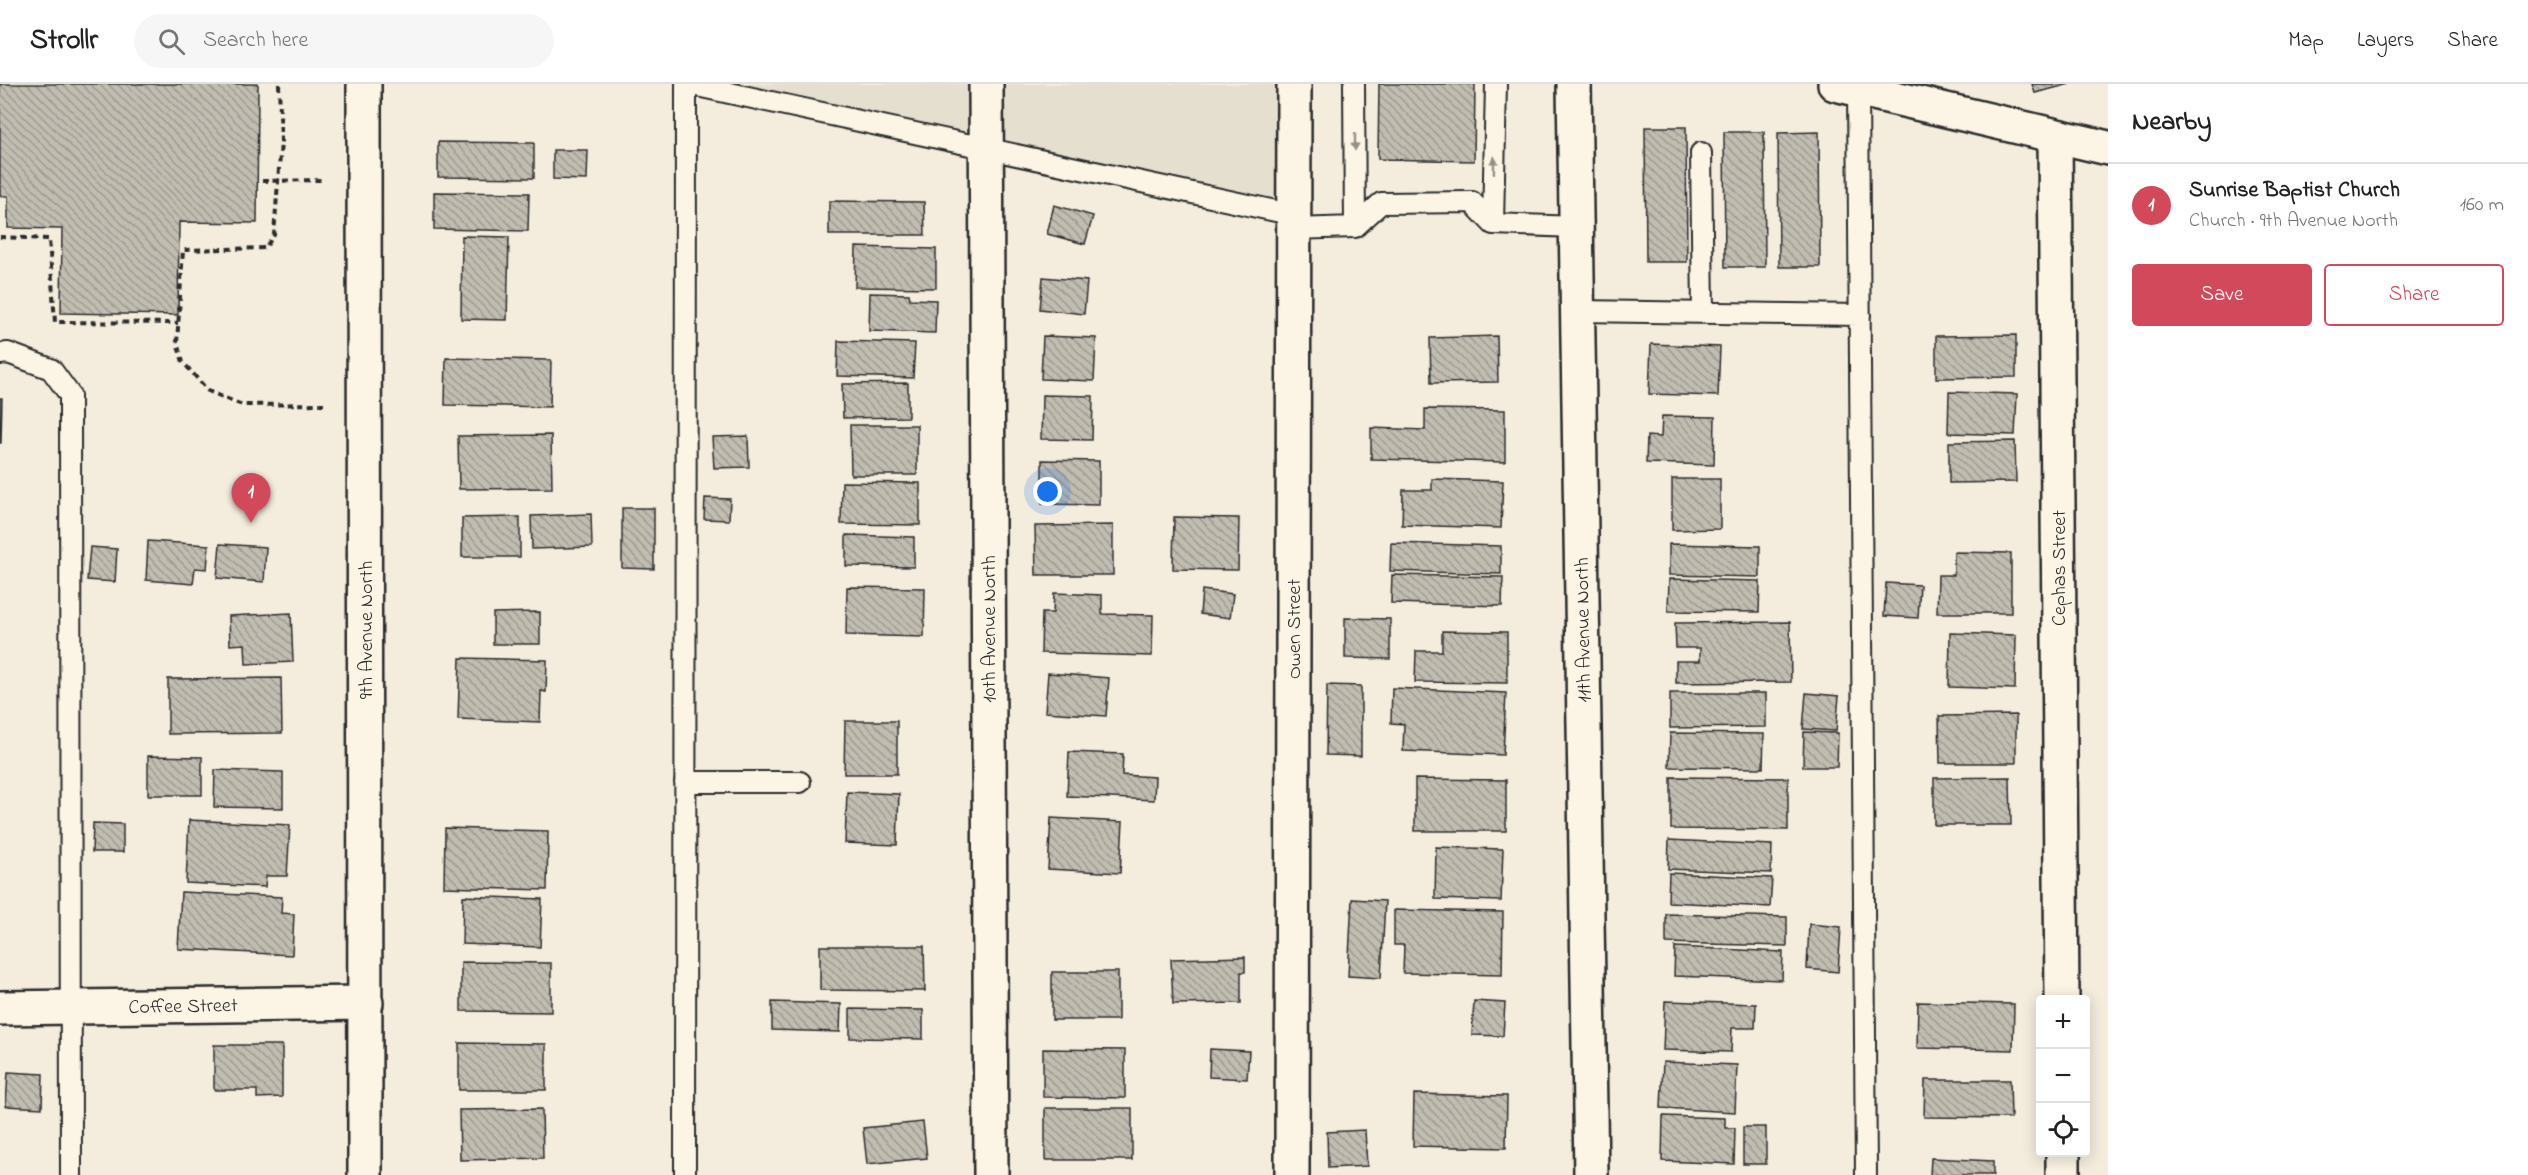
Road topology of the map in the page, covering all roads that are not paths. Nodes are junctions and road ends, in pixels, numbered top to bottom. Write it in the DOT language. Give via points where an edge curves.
graph roads {
  1 [pos="364,84"];
  2 [pos="687,84"];
  3 [pos="986,84"];
  4 [pos="1294,84"];
  5 [pos="1354,84"];
  6 [pos="1496,84"];
  7 [pos="1574,84"];
  8 [pos="1847,87"];
  9 [pos="2055,136"];
  10 [pos="986,148"];
  11 [pos="2108,148"];
  12 [pos="1701,153"];
  13 [pos="1294,222"];
  14 [pos="1493,224"];
  15 [pos="1355,227"];
  16 [pos="1576,227"];
  17 [pos="1577,311"];
  18 [pos="1703,313"];
  19 [pos="1860,315"];
  20 [pos="0,354"];
  21 [pos="800,782"];
  22 [pos="685,783"];
  23 [pos="2062,995"];
  24 [pos="366,1003"];
  25 [pos="69,1007"];
  26 [pos="0,1008"];
  27 [pos="2063,1157"];
  28 [pos="71,1175"];
  29 [pos="365,1175"];
  30 [pos="685,1175"];
  31 [pos="991,1175"];
  32 [pos="1292,1175"];
  33 [pos="1591,1175"];
  34 [pos="1866,1175"];
  35 [pos="2063,1175"];
  1 -- 24 [label="street, 9th Avenue North"];
  2 -- 10 [label="lane"];
  2 -- 22 [label="lane"];
  3 -- 10 [label="street, 10th Avenue North"];
  4 -- 13 [label="street, Owen Street"];
  5 -- 15 [label="lane, one-way"];
  14 -- 6 [label="lane, one-way"];
  7 -- 16 [label="street, 11th Avenue North"];
  8 -- 9 [label="street"];
  8 -- 19 [label="lane"];
  9 -- 11 [label="street"];
  9 -- 23 [label="street, Cephas Street"];
  10 -- 13 [label="lane"];
  10 -- 31 [label="street, 10th Avenue North"];
  12 -- 18 [label="lane"];
  13 -- 15 [label="lane"];
  13 -- 32 [label="street, Owen Street"];
  14 -- 15 [label="lane" via="1472,202 1381,203"];
  14 -- 16 [label="lane"];
  16 -- 17 [label="street, 11th Avenue North"];
  17 -- 18 [label="lane"];
  17 -- 33 [label="street, 11th Avenue North"];
  18 -- 19 [label="lane"];
  19 -- 34 [label="lane"];
  20 -- 25 [label="lane" via="8,353 51,369 70,395"];
  21 -- 22 [label="lane"];
  22 -- 30 [label="lane"];
  24 -- 25 [label="street, Coffee Street"];
  24 -- 29 [label="street, 9th Avenue North"];
  25 -- 26 [label="street, Coffee Street"];
  25 -- 28 [label="lane"];
  27 -- 35 [label="street"];
}
